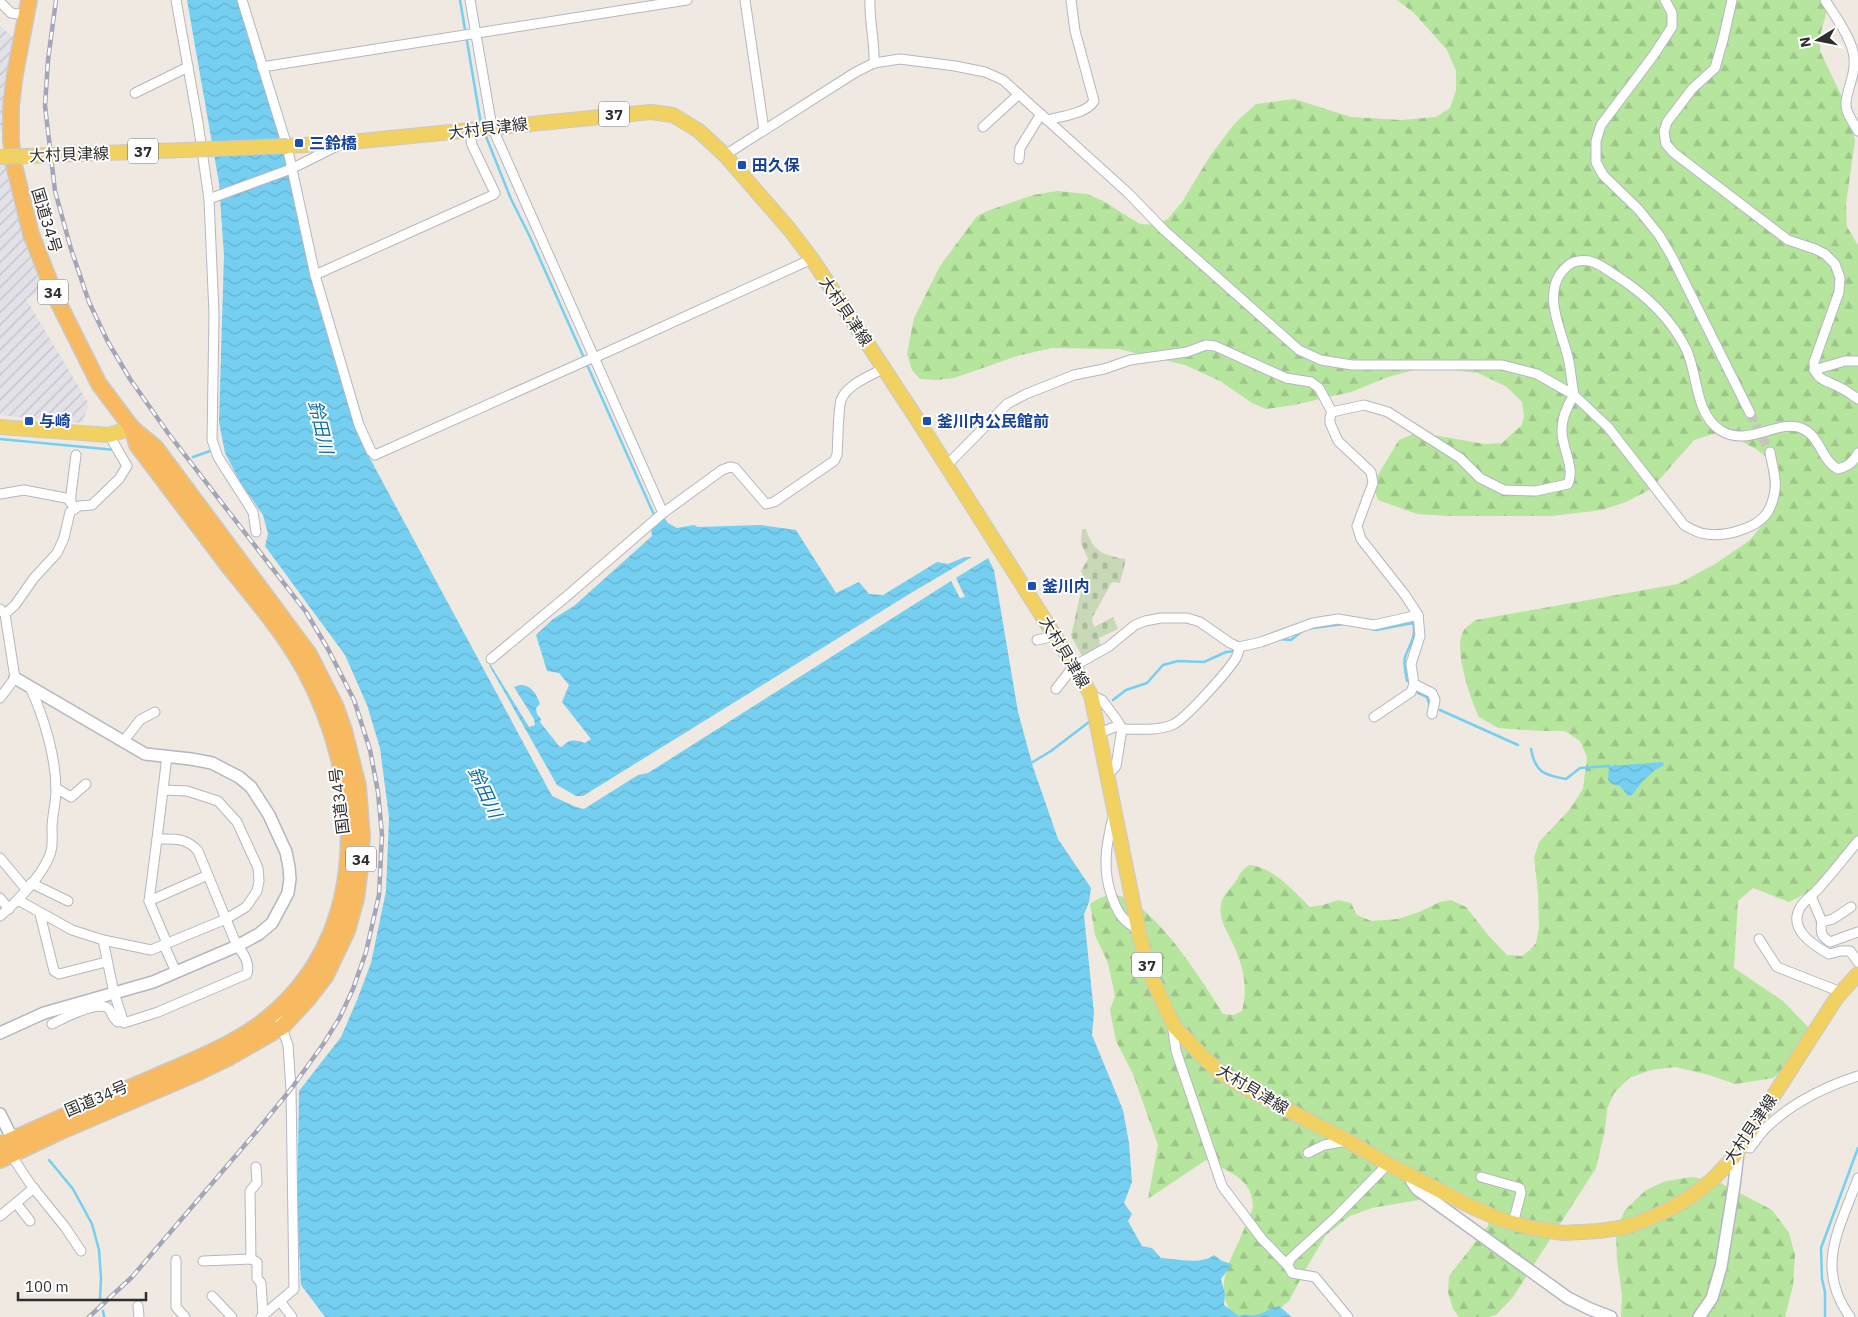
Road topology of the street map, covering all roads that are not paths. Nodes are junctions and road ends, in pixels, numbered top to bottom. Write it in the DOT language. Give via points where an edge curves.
graph roads {
  1 [pos="29,0"];
  2 [pos="176,0"];
  3 [pos="242,0"];
  4 [pos="470,0"];
  5 [pos="687,0"];
  6 [pos="745,0"];
  7 [pos="870,0"];
  8 [pos="1071,0"];
  9 [pos="1665,0"];
  10 [pos="1732,0"];
  11 [pos="1825,0"];
  12 [pos="0,2"];
  13 [pos="26,15"];
  14 [pos="475,34"];
  15 [pos="874,63"];
  16 [pos="262,66"];
  17 [pos="188,67"];
  18 [pos="134,93"];
  19 [pos="1019,94"];
  20 [pos="1044,117"];
  21 [pos="983,127"];
  22 [pos="482,128"];
  23 [pos="764,130"];
  24 [pos="1858,131"];
  25 [pos="6,141"];
  26 [pos="341,143"];
  27 [pos="287,146"];
  28 [pos="725,155"];
  29 [pos="0,157"];
  30 [pos="1019,159"];
  31 [pos="289,170"];
  32 [pos="212,198"];
  33 [pos="812,259"];
  34 [pos="315,275"];
  35 [pos="592,359"];
  36 [pos="1858,361"];
  37 [pos="884,368"];
  38 [pos="1814,370"];
  39 [pos="1574,396"];
  40 [pos="1858,399"];
  41 [pos="1332,412"];
  42 [pos="1750,413"];
  43 [pos="0,427"];
  44 [pos="132,428"];
  45 [pos="111,440"];
  46 [pos="1770,452"];
  47 [pos="1858,453"];
  48 [pos="76,455"];
  49 [pos="946,465"];
  50 [pos="0,494"];
  51 [pos="71,499"];
  52 [pos="75,509"];
  53 [pos="663,514"];
  54 [pos="256,532"];
  55 [pos="2,612"];
  56 [pos="1418,615"];
  57 [pos="1056,636"];
  58 [pos="1037,640"];
  59 [pos="1238,650"];
  60 [pos="491,659"];
  61 [pos="1074,666"];
  62 [pos="15,678"];
  63 [pos="1414,684"];
  64 [pos="30,687"];
  65 [pos="1056,689"];
  66 [pos="0,696"];
  67 [pos="1091,696"];
  68 [pos="155,712"];
  69 [pos="1432,714"];
  70 [pos="1374,717"];
  71 [pos="1121,727"];
  72 [pos="1099,733"];
  73 [pos="123,742"];
  74 [pos="167,756"];
  75 [pos="1108,775"];
  76 [pos="86,784"];
  77 [pos="56,788"];
  78 [pos="163,790"];
  79 [pos="1114,811"];
  80 [pos="157,839"];
  81 [pos="1858,841"];
  82 [pos="0,858"];
  83 [pos="208,875"];
  84 [pos="29,886"];
  85 [pos="1811,896"];
  86 [pos="0,898"];
  87 [pos="18,900"];
  88 [pos="68,900"];
  89 [pos="150,901"];
  90 [pos="1851,907"];
  91 [pos="9,909"];
  92 [pos="40,914"];
  93 [pos="0,916"];
  94 [pos="226,919"];
  95 [pos="1822,922"];
  96 [pos="1138,930"];
  97 [pos="1858,932"];
  98 [pos="1759,939"];
  99 [pos="103,940"];
  100 [pos="165,944"];
  101 [pos="238,946"];
  102 [pos="1857,956"];
  103 [pos="106,962"];
  104 [pos="176,972"];
  105 [pos="1858,974"];
  106 [pos="1841,992"];
  107 [pos="114,993"];
  108 [pos="276,1011"];
  109 [pos="1171,1019"];
  110 [pos="122,1021"];
  111 [pos="52,1024"];
  112 [pos="282,1027"];
  113 [pos="0,1033"];
  114 [pos="1858,1076"];
  115 [pos="0,1114"];
  116 [pos="1348,1141"];
  117 [pos="1740,1149"];
  118 [pos="8,1150"];
  119 [pos="1308,1153"];
  120 [pos="1388,1164"];
  121 [pos="256,1166"];
  122 [pos="1410,1175"];
  123 [pos="1481,1177"];
  124 [pos="1858,1178"];
  125 [pos="34,1188"];
  126 [pos="16,1203"];
  127 [pos="0,1216"];
  128 [pos="30,1221"];
  129 [pos="1513,1223"];
  130 [pos="81,1251"];
  131 [pos="251,1259"];
  132 [pos="176,1260"];
  133 [pos="203,1261"];
  134 [pos="1288,1266"];
  135 [pos="212,1296"];
  136 [pos="280,1301"];
  137 [pos="138,1306"];
  138 [pos="262,1316"];
  139 [pos="139,1317"];
  140 [pos="185,1317"];
  141 [pos="232,1317"];
  142 [pos="292,1317"];
  143 [pos="1348,1317"];
  144 [pos="1611,1317"];
  145 [pos="1699,1317"];
  146 [pos="1850,1317"];
  1 -- 13 [label="highway, 国道34号 / 34"];
  2 -- 17 [label="street"];
  3 -- 16 [label="street"];
  4 -- 14 [label="street"];
  5 -- 14 [label="street"];
  6 -- 23 [label="street"];
  7 -- 15 [label="street"];
  8 -- 20 [label="street" via="1075,31 1094,101 1082,111"];
  9 -- 42 [label="street" via="1672,13 1672,27 1601,124 1596,141 1596,162 1603,175 1639,210 1671,254"];
  10 -- 38 [label="street" via="1714,68 1692,89 1667,122 1664,132 1666,144 1788,240 1826,254 1835,264 1840,292 1814,362"];
  11 -- 24 [label="street" via="1851,44 1853,76 1846,103"];
  12 -- 13 [label="street" via="11,13"];
  13 -- 25 [label="highway, 国道34号 / 34"];
  14 -- 16 [label="street"];
  14 -- 22 [label="street"];
  15 -- 19 [label="street" via="900,60 985,72 1004,80"];
  15 -- 23 [label="street"];
  16 -- 27 [label="street"];
  17 -- 18 [label="street"];
  17 -- 32 [label="street"];
  19 -- 20 [label="street"];
  19 -- 21 [label="street"];
  20 -- 30 [label="street" via="1020,148"];
  20 -- 39 [label="street" via="1165,231 1300,350 1321,360 1352,365 1502,365 1537,374"];
  22 -- 26 [label="main road, 大村貝津線 / 37"];
  22 -- 28 [label="main road, 大村貝津線 / 37" via="651,112 673,115 699,131"];
  22 -- 34 [label="street" via="472,145 495,193 493,195"];
  22 -- 35 [label="street"];
  23 -- 28 [label="street"];
  25 -- 44 [label="highway, 国道34号 / 34" via="28,226 57,300 99,384"];
  26 -- 27 [label="main road, 大村貝津線 / 37"];
  26 -- 31 [label="street"];
  27 -- 29 [label="main road, 大村貝津線 / 37, bridge"];
  27 -- 31 [label="street"];
  28 -- 33 [label="main road, 大村貝津線 / 37"];
  31 -- 32 [label="street"];
  31 -- 34 [label="street"];
  32 -- 54 [label="street" via="214,444 218,457 253,512"];
  33 -- 35 [label="street"];
  33 -- 37 [label="main road, 大村貝津線 / 37"];
  34 -- 35 [label="street" via="359,425 375,455"];
  35 -- 53 [label="street"];
  36 -- 38 [label="street" via="1845,361"];
  37 -- 49 [label="main road, 大村貝津線 / 37"];
  37 -- 53 [label="street" via="858,382 841,400 834,461 774,502 766,504 730,466"];
  38 -- 40 [label="street" via="1819,378"];
  39 -- 41 [label="street" via="1562,427 1572,476 1568,484 1536,491 1504,490 1480,478 1460,458 1388,412 1364,405"];
  39 -- 46 [label="street" via="1608,427 1684,525 1695,532 1727,533 1745,528 1766,514 1775,493"];
  39 -- 47 [label="street" via="1569,361 1556,316 1556,280 1569,264 1594,261 1659,308 1687,352 1698,396 1706,414 1720,430 1740,437 1791,426 1801,428 1812,435 1829,465 1838,469 1848,466"];
  41 -- 49 [label="street" via="1319,388 1310,382 1286,378 1216,346 1206,346 1130,360 1074,375 1026,394 1007,404"];
  41 -- 56 [label="street" via="1330,423 1338,441 1371,472 1373,483 1357,526 1361,539"];
  43 -- 45 [label="main road"];
  44 -- 45 [label="main road"];
  44 -- 108 [label="highway, 国道34号 / 34" via="137,445 252,594 303,668 324,710 344,778 349,856 338,919 300,987"];
  44 -- 112 [label="highway, 国道34号 / 34" via="156,448 310,654 335,705 350,753 358,786 362,836 356,900 347,931 325,977"];
  45 -- 52 [label="street" via="127,466 119,479 92,505"];
  48 -- 51 [label="street"];
  49 -- 57 [label="main road, 大村貝津線 / 37"];
  50 -- 51 [label="street" via="24,490"];
  51 -- 52 [label="street"];
  52 -- 55 [label="street" via="70,512 57,553 15,605"];
  53 -- 60 [label="street"];
  55 -- 62 [label="street"];
  56 -- 59 [label="street" via="1374,625 1338,619 1313,623"];
  56 -- 63 [label="street" via="1420,636 1411,664"];
  57 -- 58 [label="street"];
  57 -- 61 [label="main road, 大村貝津線 / 37"];
  59 -- 61 [label="street" via="1200,622 1187,618 1161,618 1135,625 1108,647"];
  59 -- 71 [label="street" via="1217,682 1174,724 1160,728"];
  61 -- 65 [label="street"];
  61 -- 67 [label="main road, 大村貝津線 / 37"];
  62 -- 64 [label="street"];
  62 -- 66 [label="street"];
  63 -- 69 [label="street" via="1432,693 1435,700"];
  63 -- 70 [label="street" via="1410,692"];
  64 -- 73 [label="street"];
  64 -- 77 [label="street" via="41,710"];
  67 -- 71 [label="street" via="1102,700"];
  67 -- 72 [label="main road, 大村貝津線 / 37"];
  68 -- 73 [label="street" via="140,720"];
  71 -- 72 [label="street"];
  71 -- 75 [label="street" via="1116,766"];
  72 -- 75 [label="main road, 大村貝津線 / 37"];
  73 -- 74 [label="street" via="145,754"];
  74 -- 78 [label="street"];
  74 -- 101 [label="street" via="212,763 239,777 261,802 286,852 290,879 283,905 272,923"];
  75 -- 79 [label="main road, 大村貝津線 / 37"];
  76 -- 77 [label="street" via="71,797"];
  77 -- 84 [label="street" via="51,852"];
  78 -- 80 [label="street"];
  78 -- 94 [label="street" via="187,791 218,801 237,822 258,868 259,881 257,891 246,908"];
  79 -- 96 [label="main road, 大村貝津線 / 37"];
  79 -- 96 [label="street" via="1105,865 1108,885 1115,907"];
  80 -- 83 [label="street" via="183,839 192,843"];
  80 -- 89 [label="street"];
  81 -- 85 [label="street"];
  82 -- 84 [label="street"];
  83 -- 89 [label="street"];
  83 -- 94 [label="street"];
  84 -- 87 [label="street"];
  84 -- 88 [label="street"];
  85 -- 95 [label="street"];
  85 -- 102 [label="street" via="1799,908 1797,923 1801,934 1829,954 1841,950"];
  86 -- 91 [label="street"];
  87 -- 91 [label="street"];
  87 -- 92 [label="street"];
  89 -- 100 [label="street"];
  90 -- 95 [label="street"];
  91 -- 93 [label="street"];
  92 -- 99 [label="street" via="72,930"];
  92 -- 103 [label="street" via="54,971 59,974"];
  94 -- 100 [label="street"];
  94 -- 101 [label="street"];
  95 -- 97 [label="street" via="1823,938 1830,942"];
  96 -- 109 [label="main road, 大村貝津線 / 37" via="1150,976"];
  98 -- 106 [label="street" via="1777,967"];
  99 -- 100 [label="street" via="151,950"];
  99 -- 103 [label="street"];
  100 -- 104 [label="street"];
  101 -- 104 [label="street"];
  101 -- 110 [label="street" via="243,952 247,974 158,1012"];
  103 -- 107 [label="street"];
  104 -- 107 [label="street"];
  105 -- 106 [label="main road, 大村貝津線 / 37"];
  106 -- 117 [label="main road, 大村貝津線 / 37"];
  107 -- 110 [label="street"];
  107 -- 113 [label="street" via="44,1013"];
  108 -- 112 [label="street"];
  108 -- 118 [label="highway, 国道34号 / 34" via="251,1030 211,1052"];
  109 -- 116 [label="main road, 大村貝津線 / 37" via="1196,1050 1221,1072 1256,1094"];
  109 -- 134 [label="street" via="1176,1051 1222,1186"];
  110 -- 111 [label="street" via="114,1021 105,1006 79,1011"];
  112 -- 118 [label="highway, 国道34号 / 34" via="197,1073 60,1132"];
  112 -- 136 [label="street" via="288,1045 291,1089 294,1289"];
  114 -- 117 [label="street" via="1808,1096 1765,1128 1750,1148"];
  115 -- 118 [label="street"];
  116 -- 119 [label="street" via="1324,1145"];
  116 -- 120 [label="main road, 大村貝津線 / 37"];
  117 -- 129 [label="main road, 大村貝津線 / 37" via="1694,1195 1626,1227 1563,1233"];
  117 -- 145 [label="street" via="1721,1267 1712,1298"];
  118 -- 125 [label="street"];
  120 -- 122 [label="main road, 大村貝津線 / 37"];
  120 -- 134 [label="street" via="1290,1259"];
  121 -- 131 [label="street" via="257,1183 250,1191"];
  122 -- 129 [label="main road, 大村貝津線 / 37" via="1474,1208"];
  122 -- 144 [label="street" via="1417,1189 1568,1298"];
  123 -- 129 [label="street" via="1520,1188"];
  124 -- 146 [label="street" via="1832,1248 1834,1288"];
  125 -- 126 [label="street"];
  125 -- 130 [label="street"];
  126 -- 127 [label="street"];
  126 -- 128 [label="street"];
  131 -- 133 [label="street"];
  131 -- 138 [label="street" via="257,1262"];
  132 -- 140 [label="street" via="176,1307"];
  134 -- 143 [label="street" via="1292,1273 1315,1277"];
  135 -- 141 [label="street"];
  136 -- 138 [label="street"];
  136 -- 142 [label="street"];
  137 -- 139 [label="street"];
}
